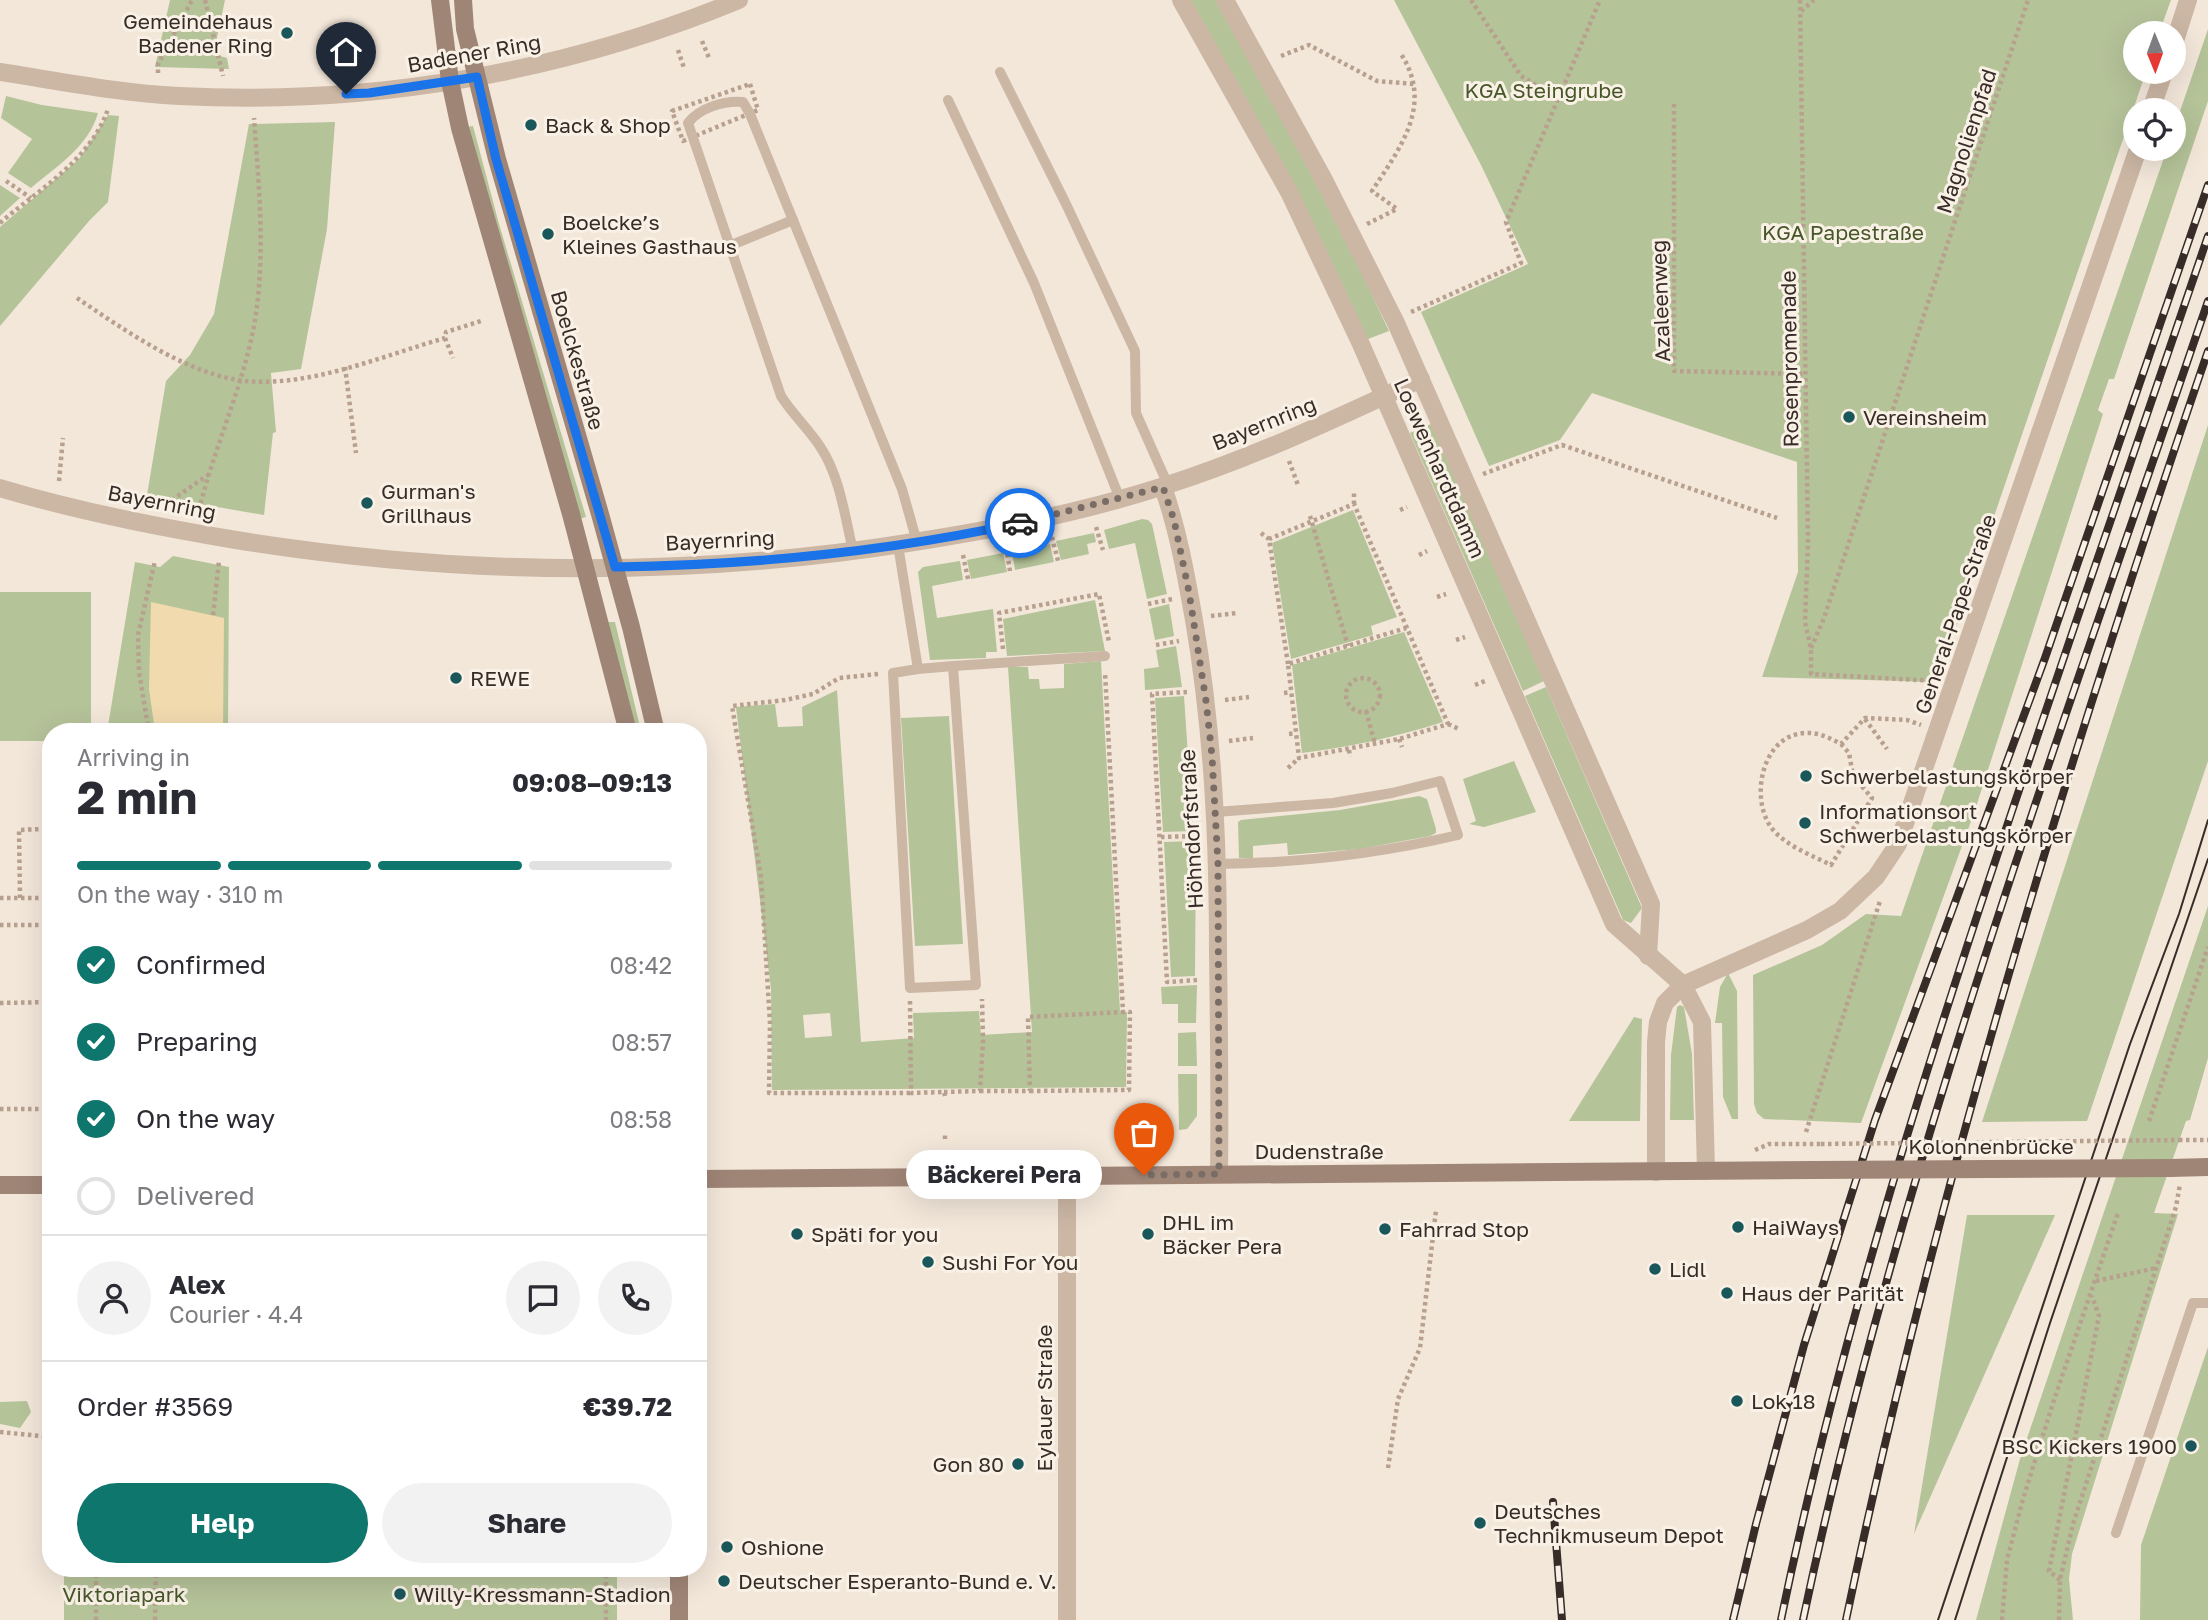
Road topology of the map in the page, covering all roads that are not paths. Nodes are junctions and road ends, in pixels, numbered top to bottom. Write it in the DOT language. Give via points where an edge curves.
graph roads {
  1 [pos="440,0"];
  2 [pos="463,0"];
  3 [pos="739,0"];
  4 [pos="1181,0"];
  5 [pos="1225,0"];
  6 [pos="2188,0"];
  7 [pos="2181,21"];
  8 [pos="0,72"];
  9 [pos="1000,72"];
  10 [pos="477,77"];
  11 [pos="450,81"];
  12 [pos="948,100"];
  13 [pos="2134,161"];
  14 [pos="793,220"];
  15 [pos="729,246"];
  16 [pos="1421,379"];
  17 [pos="1384,397"];
  18 [pos="1165,486"];
  19 [pos="0,488"];
  20 [pos="1121,499"];
  21 [pos="918,542"];
  22 [pos="898,545"];
  23 [pos="853,551"];
  24 [pos="585,567"];
  25 [pos="615,567"];
  26 [pos="1105,656"];
  27 [pos="953,666"];
  28 [pos="918,669"];
  29 [pos="626,723"];
  30 [pos="654,723"];
  31 [pos="1216,812"];
  32 [pos="1218,864"];
  33 [pos="1648,956"];
  34 [pos="1683,985"];
  35 [pos="2208,1167"];
  36 [pos="1814,1170"];
  37 [pos="1706,1171"];
  38 [pos="1656,1172"];
  39 [pos="1219,1174"];
  40 [pos="1067,1176"];
  41 [pos="707,1179"];
  42 [pos="0,1185"];
  43 [pos="42,1185"];
  44 [pos="2208,1303"];
  45 [pos="2116,1533"];
  46 [pos="679,1577"];
  47 [pos="679,1620"];
  48 [pos="1066,1620"];
  1 -- 11 [label="main road"];
  2 -- 10 [label="main road, Boelckestraße"];
  3 -- 10 [label="street, Badener Ring" via="586,54"];
  4 -- 17 [label="street, Loewenhardtdamm" via="1289,192"];
  5 -- 16 [label="street, Loewenhardtdamm" via="1323,178"];
  6 -- 7 [label="street"];
  8 -- 11 [label="street, Badener Ring" via="129,92 225,98 369,93"];
  9 -- 18 [label="lane" via="1135,351 1136,413"];
  10 -- 11 [label="street, Badener Ring"];
  10 -- 25 [label="main road, Boelckestraße" via="496,159"];
  11 -- 24 [label="main road"];
  12 -- 20 [label="lane" via="1034,283"];
  13 -- 34 [label="street, General-Pape-Straße" via="1898,844 1876,877 1840,911"];
  14 -- 15 [label="lane"];
  14 -- 15 [label="lane" via="743,102 730,100 694,114 688,123"];
  14 -- 21 [label="lane" via="902,489"];
  15 -- 23 [label="lane" via="781,397 831,465"];
  16 -- 17 [label="street, Bayernring"];
  16 -- 33 [label="street, Loewenhardtdamm" via="1651,904"];
  17 -- 18 [label="street, Bayernring" via="1278,444"];
  17 -- 33 [label="street, Loewenhardtdamm" via="1614,924"];
  18 -- 20 [label="street, Bayernring"];
  18 -- 31 [label="street, Höhndorfstraße" via="1198,644"];
  19 -- 24 [label="street, Bayernring" via="161,527 281,547 432,564"];
  20 -- 21 [label="street, Bayernring"];
  21 -- 22 [label="street, Bayernring"];
  22 -- 23 [label="street, Bayernring"];
  22 -- 28 [label="lane"];
  23 -- 25 [label="street, Bayernring" via="705,565"];
  24 -- 25 [label="street, Bayernring"];
  24 -- 29 [label="main road"];
  25 -- 30 [label="main road, Boelckestraße"];
  26 -- 27 [label="lane"];
  27 -- 28 [label="lane"];
  27 -- 28 [label="lane" via="976,985 910,988 893,673"];
  31 -- 32 [label="street, Höhndorfstraße"];
  31 -- 32 [label="lane" via="1333,803 1440,780 1458,835 1356,856"];
  32 -- 39 [label="street, Höhndorfstraße"];
  33 -- 34 [label="street, Loewenhardtdamm"];
  34 -- 37 [label="street, Loewenhardtdamm" via="1702,1022"];
  34 -- 38 [label="street" via="1665,1003 1658,1022"];
  35 -- 36 [label="main road, Kolonnenbrücke, bridge"];
  36 -- 37 [label="main road, Dudenstraße"];
  37 -- 38 [label="main road, Dudenstraße"];
  38 -- 39 [label="main road, Dudenstraße"];
  39 -- 40 [label="main road, Dudenstraße"];
  40 -- 41 [label="main road, Dudenstraße"];
  40 -- 48 [label="street, Eylauer Straße"];
  42 -- 43 [label="main road"];
  44 -- 45 [label="lane" via="2193,1303"];
  46 -- 47 [label="main road"];
}
